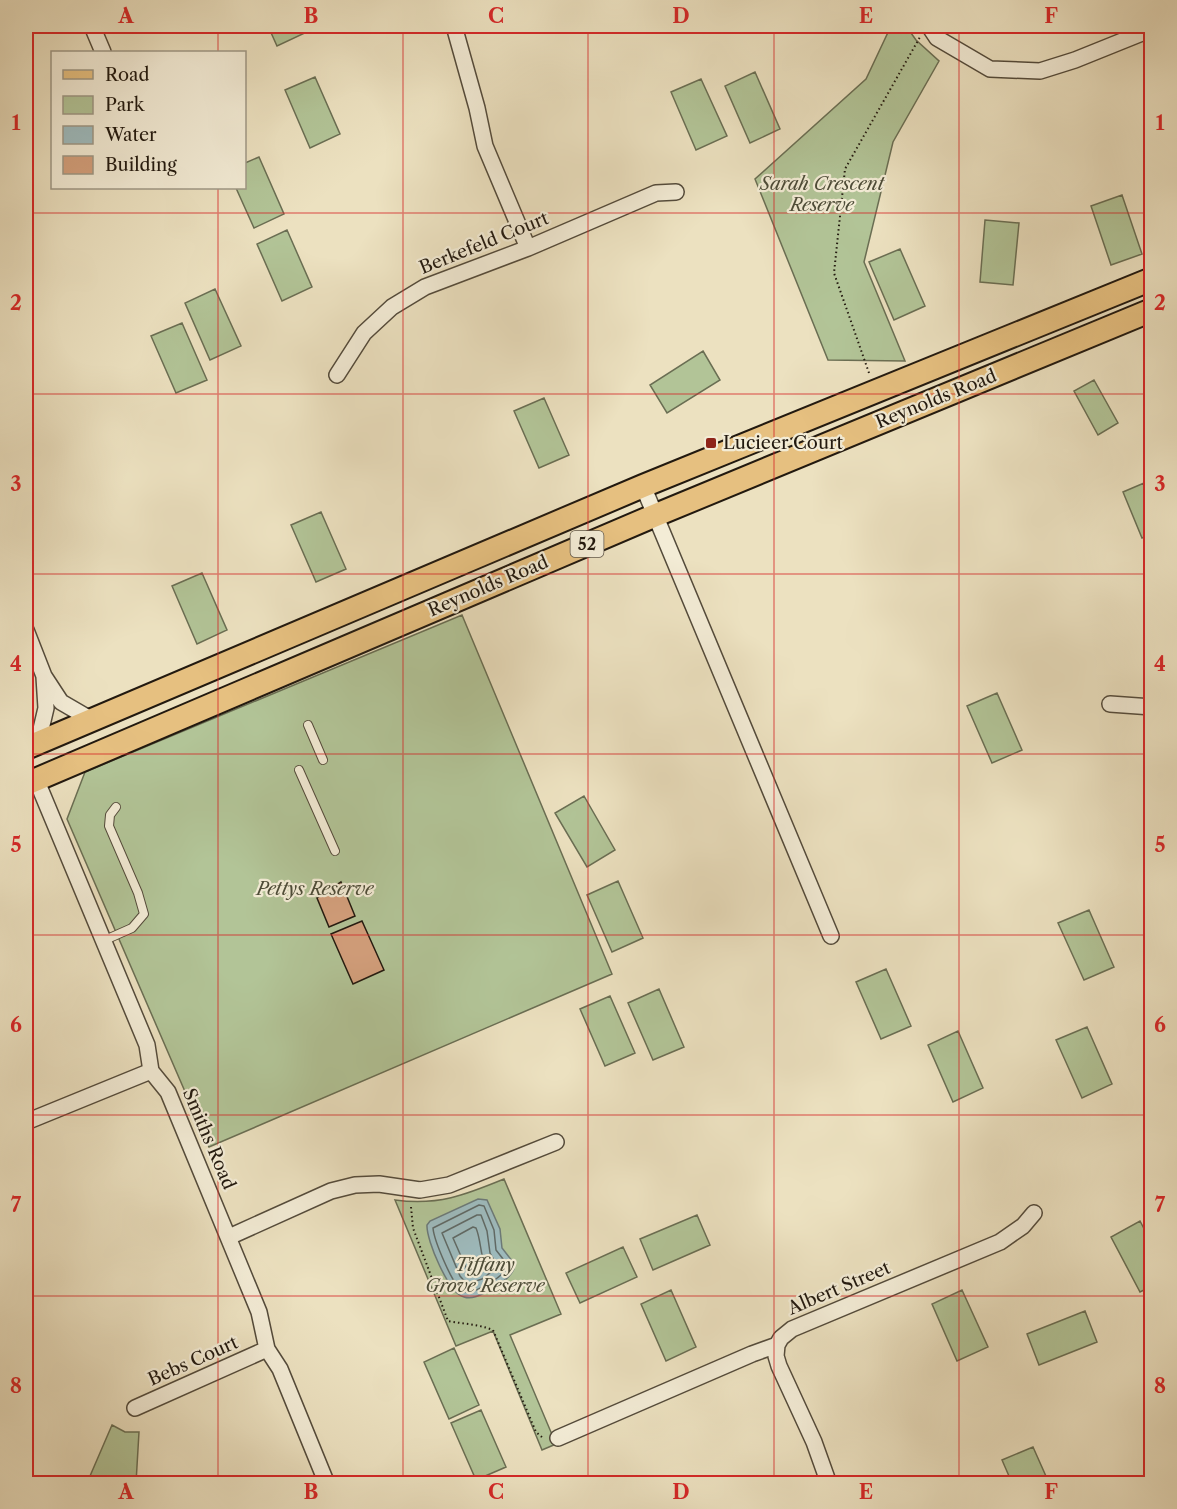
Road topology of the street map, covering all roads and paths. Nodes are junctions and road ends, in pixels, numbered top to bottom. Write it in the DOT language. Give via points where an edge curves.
graph roads {
  1 [pos="92,26"];
  2 [pos="454,26"];
  3 [pos="1152,29"];
  4 [pos="924,31"];
  5 [pos="103,51"];
  6 [pos="676,192"];
  7 [pos="528,248"];
  8 [pos="1152,279"];
  9 [pos="1152,310"];
  10 [pos="337,375"];
  11 [pos="871,378"];
  12 [pos="643,486"];
  13 [pos="656,515"];
  14 [pos="26,630"];
  15 [pos="44,676"];
  16 [pos="1110,704"];
  17 [pos="1152,707"];
  18 [pos="92,720"];
  19 [pos="308,725"];
  20 [pos="30,748"];
  21 [pos="323,760"];
  22 [pos="299,770"];
  23 [pos="31,781"];
  24 [pos="116,807"];
  25 [pos="335,851"];
  26 [pos="831,936"];
  27 [pos="105,940"];
  28 [pos="151,1071"];
  29 [pos="26,1122"];
  30 [pos="556,1142"];
  31 [pos="411,1207"];
  32 [pos="1034,1213"];
  33 [pos="229,1237"];
  34 [pos="777,1345"];
  35 [pos="267,1349"];
  36 [pos="135,1408"];
  37 [pos="558,1438"];
  38 [pos="327,1484"];
  39 [pos="829,1484"];
  1 -- 5 [label="street"];
  2 -- 7 [label="street" via="485,146"];
  3 -- 4 [label="street" via="1040,71 990,69"];
  4 -- 11 [label="path" via="845,169 834,273"];
  6 -- 7 [label="street, Berkefeld Court" via="656,193"];
  7 -- 10 [label="street, Berkefeld Court" via="425,287 392,307 364,333"];
  8 -- 12 [label="main road, Reynolds Road / 52"];
  9 -- 13 [label="main road, Reynolds Road / 52"];
  12 -- 13 [label="street"];
  12 -- 18 [label="main road, Reynolds Road / 52"];
  13 -- 23 [label="main road, Reynolds Road / 52"];
  13 -- 26 [label="street"];
  14 -- 15 [label="street"];
  15 -- 18 [label="street" via="62,702"];
  15 -- 20 [label="street" via="46,708"];
  16 -- 17 [label="street"];
  18 -- 20 [label="main road, Reynolds Road / 52"];
  19 -- 21 [label="lane"];
  20 -- 23 [label="main road"];
  22 -- 25 [label="lane"];
  23 -- 27 [label="street, Smiths Road"];
  24 -- 27 [label="lane" via="110,815 110,826 144,914 132,928"];
  27 -- 28 [label="street, Smiths Road" via="147,1045"];
  28 -- 29 [label="street"];
  28 -- 33 [label="street, Smiths Road" via="168,1092"];
  30 -- 33 [label="street" via="449,1185 420,1190 355,1185 330,1191"];
  31 -- 37 [label="path" via="413,1228 447,1321 480,1324 493,1330 536,1432 542,1438"];
  32 -- 34 [label="street, Albert Street" via="1000,1242 792,1329"];
  33 -- 35 [label="street, Smiths Road" via="258,1312"];
  34 -- 37 [label="street, Albert Street"];
  34 -- 39 [label="street" via="779,1366"];
  35 -- 36 [label="street, Bebs Court"];
  35 -- 38 [label="street, Smiths Road" via="280,1369"];
}
